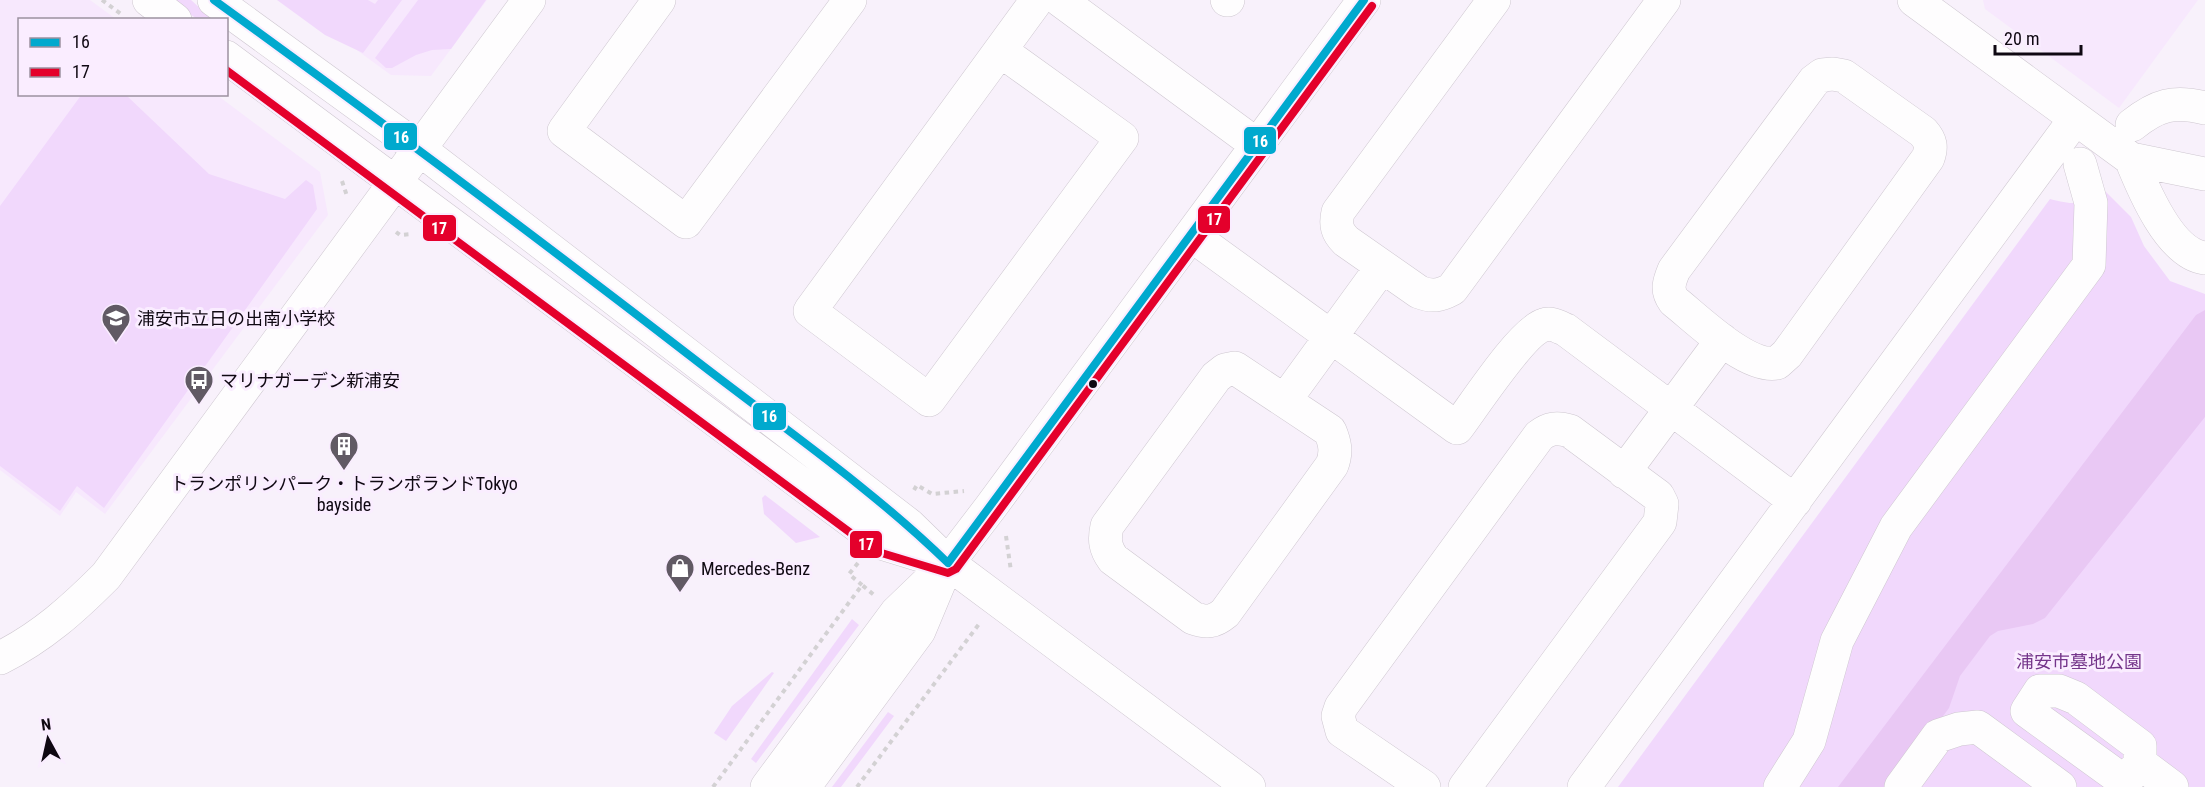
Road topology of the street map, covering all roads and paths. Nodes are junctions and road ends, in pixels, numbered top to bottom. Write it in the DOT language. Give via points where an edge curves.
graph roads {
  1 [pos="102,0"];
  2 [pos="149,0"];
  3 [pos="214,0"];
  4 [pos="529,0"];
  5 [pos="659,0"];
  6 [pos="850,0"];
  7 [pos="1037,0"];
  8 [pos="1060,0"];
  9 [pos="1364,0"];
  10 [pos="1494,0"];
  11 [pos="1664,0"];
  12 [pos="1928,4"];
  13 [pos="125,18"];
  14 [pos="172,18"];
  15 [pos="1001,51"];
  16 [pos="228,58"];
  17 [pos="2205,108"];
  18 [pos="2075,119"];
  19 [pos="2132,125"];
  20 [pos="1257,145"];
  21 [pos="418,148"];
  22 [pos="2131,159"];
  23 [pos="2080,164"];
  24 [pos="2205,174"];
  25 [pos="394,181"];
  26 [pos="1191,235"];
  27 [pos="2205,258"];
  28 [pos="1382,268"];
  29 [pos="1330,338"];
  30 [pos="1722,340"];
  31 [pos="1286,400"];
  32 [pos="1671,409"];
  33 [pos="1624,472"];
  34 [pos="1795,501"];
  35 [pos="948,563"];
  36 [pos="896,613"];
  37 [pos="0,658"];
  38 [pos="2140,763"];
  39 [pos="713,787"];
  40 [pos="767,787"];
  41 [pos="804,787"];
  42 [pos="1249,787"];
  43 [pos="1424,787"];
  44 [pos="1465,787"];
  45 [pos="1584,787"];
  46 [pos="1780,787"];
  47 [pos="1901,787"];
  48 [pos="2060,787"];
  49 [pos="2172,787"];
  1 -- 13 [label="path"];
  2 -- 14 [label="street"];
  3 -- 21 [label="street"];
  4 -- 21 [label="street"];
  5 -- 6 [label="street" via="564,131 687,222"];
  7 -- 15 [label="street"];
  8 -- 20 [label="street"];
  9 -- 20 [label="street"];
  10 -- 28 [label="street" via="1338,212 1338,233"];
  11 -- 28 [label="street" via="1452,289 1431,296"];
  12 -- 18 [label="street"];
  15 -- 15 [label="street" via="1122,138 929,400 810,311"];
  16 -- 25 [label="street"];
  17 -- 19 [label="street" via="2183,102 2151,110"];
  18 -- 22 [label="street"];
  18 -- 34 [label="street"];
  20 -- 26 [label="street"];
  21 -- 25 [label="street"];
  21 -- 35 [label="street" via="909,525"];
  22 -- 24 [label="street"];
  22 -- 27 [label="street" via="2177,244 2194,257"];
  23 -- 46 [label="street" via="2091,203 2089,265 1896,527 1837,641 1809,741"];
  25 -- 35 [label="street" via="881,543"];
  25 -- 37 [label="street" via="106,576 58,622"];
  26 -- 29 [label="street"];
  26 -- 35 [label="street"];
  28 -- 29 [label="street"];
  29 -- 31 [label="street"];
  29 -- 32 [label="street" via="1457,428 1526,337 1545,324 1566,330"];
  30 -- 30 [label="street" via="1670,295 1668,283 1674,270 1814,81 1822,75 1844,76 1923,132 1931,148 1928,158 1777,363 1760,363"];
  30 -- 32 [label="street"];
  31 -- 31 [label="street" via="1330,431 1336,454 1332,465 1225,613 1205,622 1193,618 1113,559 1106,550 1107,526 1224,370 1235,368"];
  32 -- 33 [label="street"];
  32 -- 34 [label="street"];
  33 -- 43 [label="street" via="1570,431 1548,429 1539,436 1341,707 1338,716 1342,731"];
  33 -- 44 [label="street" via="1658,496 1662,504 1660,522"];
  34 -- 45 [label="street"];
  35 -- 36 [label="street"];
  35 -- 41 [label="street" via="919,631"];
  35 -- 42 [label="street"];
  36 -- 39 [label="path" via="861,585"];
  36 -- 40 [label="street"];
  38 -- 49 [label="street"];
  47 -- 48 [label="street" via="1938,736 1978,728"];
}
